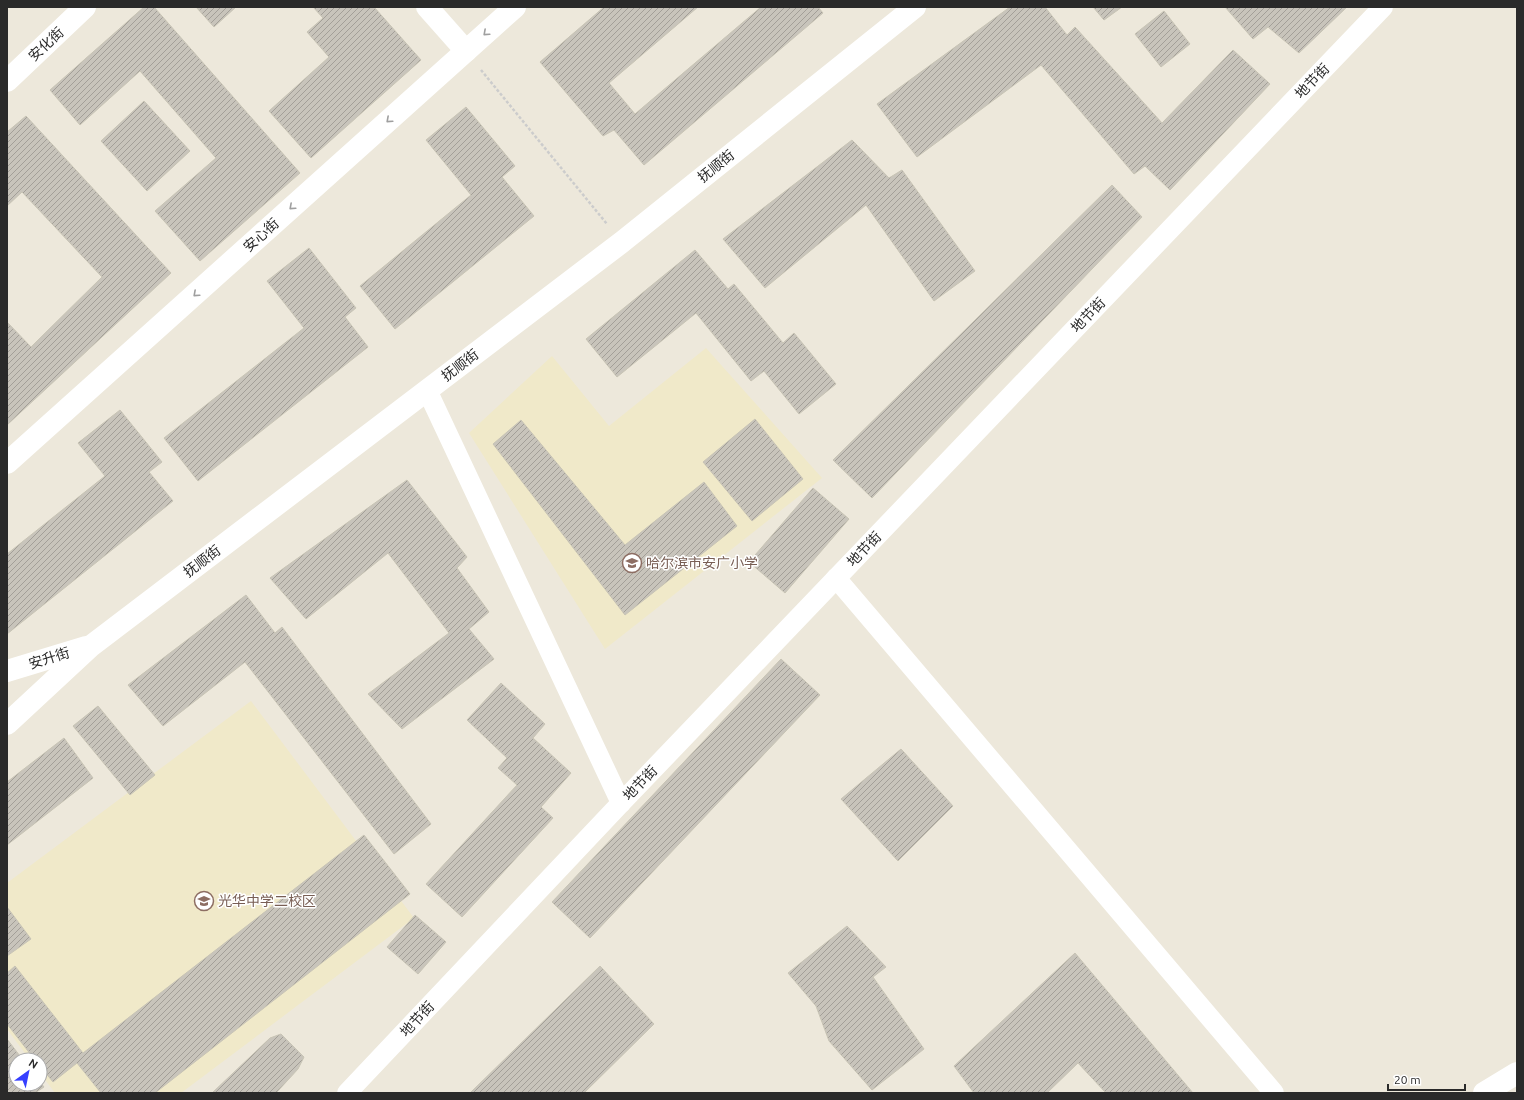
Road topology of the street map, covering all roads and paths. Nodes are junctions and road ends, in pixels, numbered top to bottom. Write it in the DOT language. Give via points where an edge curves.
graph roads {
  1 [pos="85,7"];
  2 [pos="427,7"];
  3 [pos="515,7"];
  4 [pos="915,7"];
  5 [pos="1382,7"];
  6 [pos="466,51"];
  7 [pos="7,81"];
  8 [pos="622,242"];
  9 [pos="427,390"];
  10 [pos="7,463"];
  11 [pos="836,578"];
  12 [pos="91,646"];
  13 [pos="7,671"];
  14 [pos="7,724"];
  15 [pos="621,803"];
  16 [pos="1517,1073"];
  17 [pos="347,1093"];
  18 [pos="1274,1093"];
  19 [pos="1484,1093"];
  1 -- 7 [label="main road, 安化街"];
  2 -- 6 [label="main road"];
  3 -- 6 [label="main road, 安心街, one-way"];
  4 -- 8 [label="main road, 抚顺街"];
  5 -- 11 [label="street, 地节街"];
  6 -- 8 [label="path"];
  6 -- 10 [label="main road, 安心街, one-way"];
  8 -- 9 [label="main road, 抚顺街"];
  9 -- 12 [label="main road, 抚顺街"];
  9 -- 15 [label="street"];
  11 -- 15 [label="street, 地节街"];
  11 -- 18 [label="street"];
  12 -- 13 [label="main road, 安升街"];
  12 -- 14 [label="main road, 抚顺街"];
  15 -- 17 [label="street, 地节街"];
  16 -- 19 [label="main road"];
}
